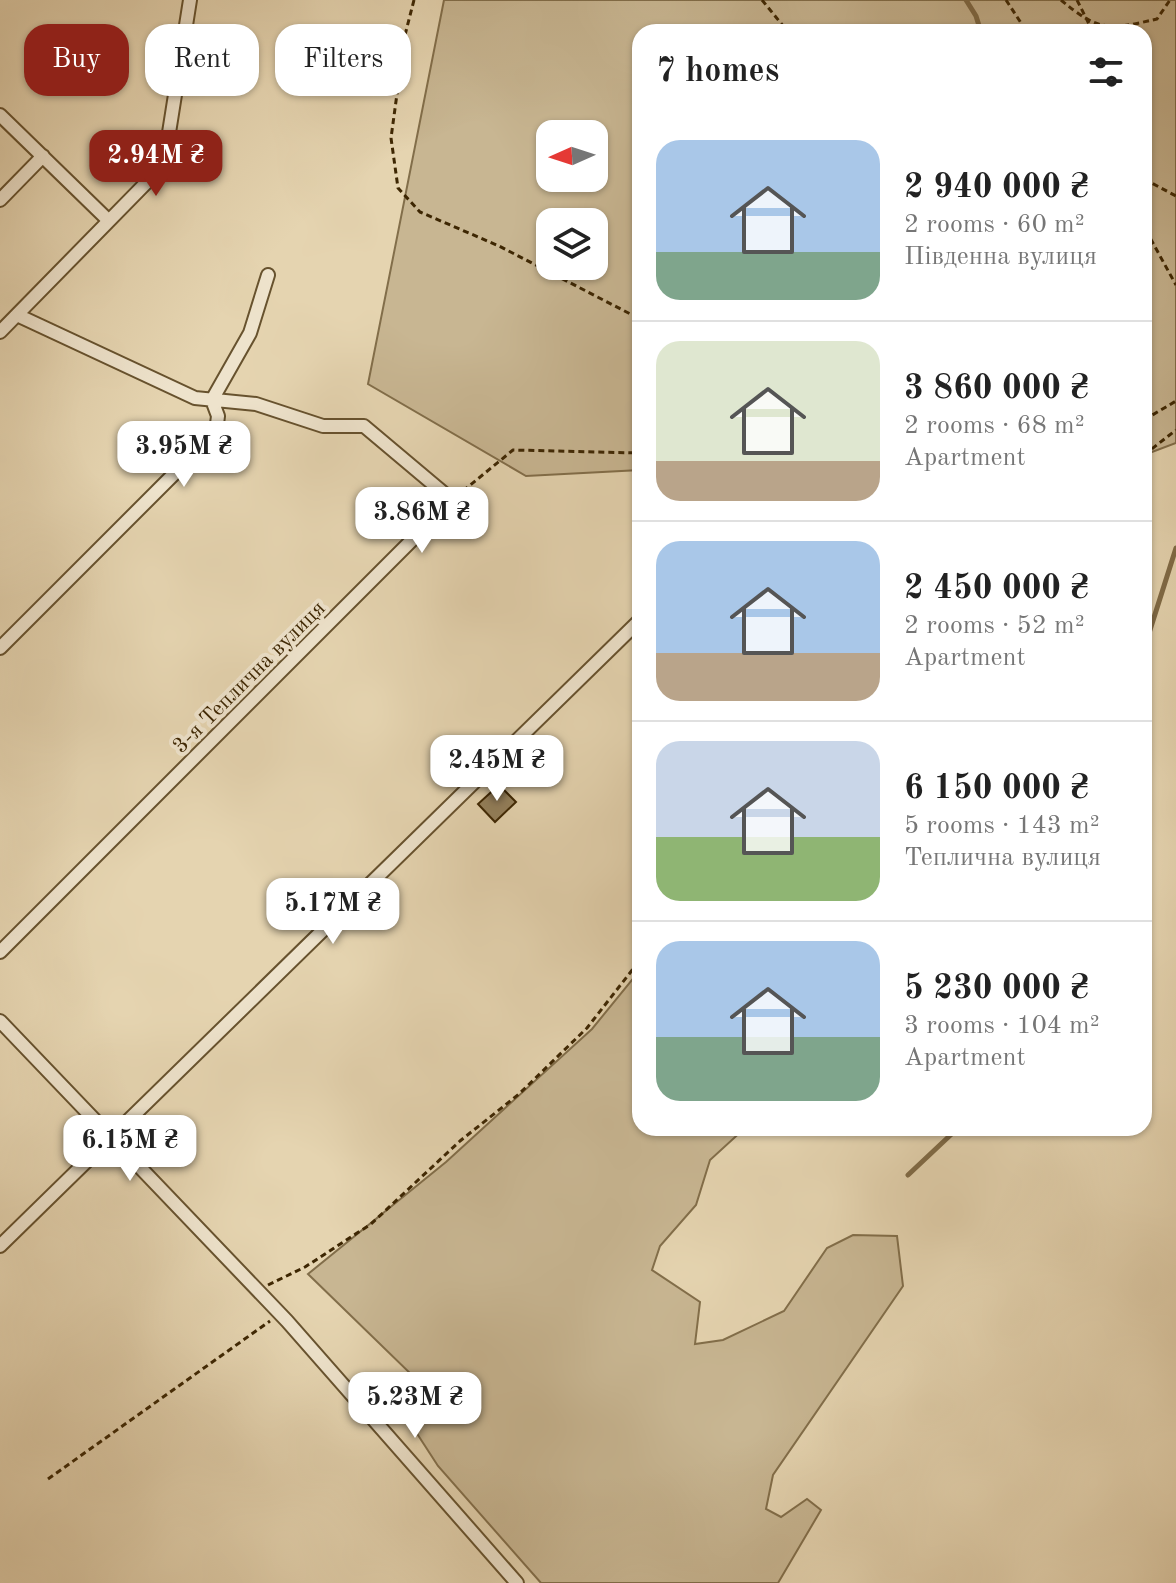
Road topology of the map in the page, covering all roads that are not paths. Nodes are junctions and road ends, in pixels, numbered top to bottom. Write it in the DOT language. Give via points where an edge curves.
graph roads {
  1 [pos="190,0"];
  2 [pos="0,115"];
  3 [pos="43,156"];
  4 [pos="0,200"];
  5 [pos="108,220"];
  6 [pos="268,275"];
  7 [pos="17,315"];
  8 [pos="0,332"];
  9 [pos="212,400"];
  10 [pos="632,628"];
  11 [pos="0,648"];
  12 [pos="0,952"];
  13 [pos="0,1021"];
  14 [pos="111,1138"];
  15 [pos="0,1246"];
  16 [pos="517,1583"];
  1 -- 5 [label="street" via="161,161"];
  2 -- 3 [label="street"];
  3 -- 4 [label="street"];
  3 -- 5 [label="street"];
  5 -- 7 [label="street"];
  6 -- 9 [label="street" via="250,333"];
  7 -- 8 [label="street"];
  7 -- 9 [label="street" via="171,388"];
  9 -- 11 [label="street" via="219,424 210,440"];
  9 -- 12 [label="street, 3-я Теплична вулиця" via="256,404 323,426 364,426 452,500"];
  10 -- 14 [label="street"];
  13 -- 14 [label="street"];
  14 -- 15 [label="street"];
  14 -- 16 [label="street" via="283,1317"];
}
